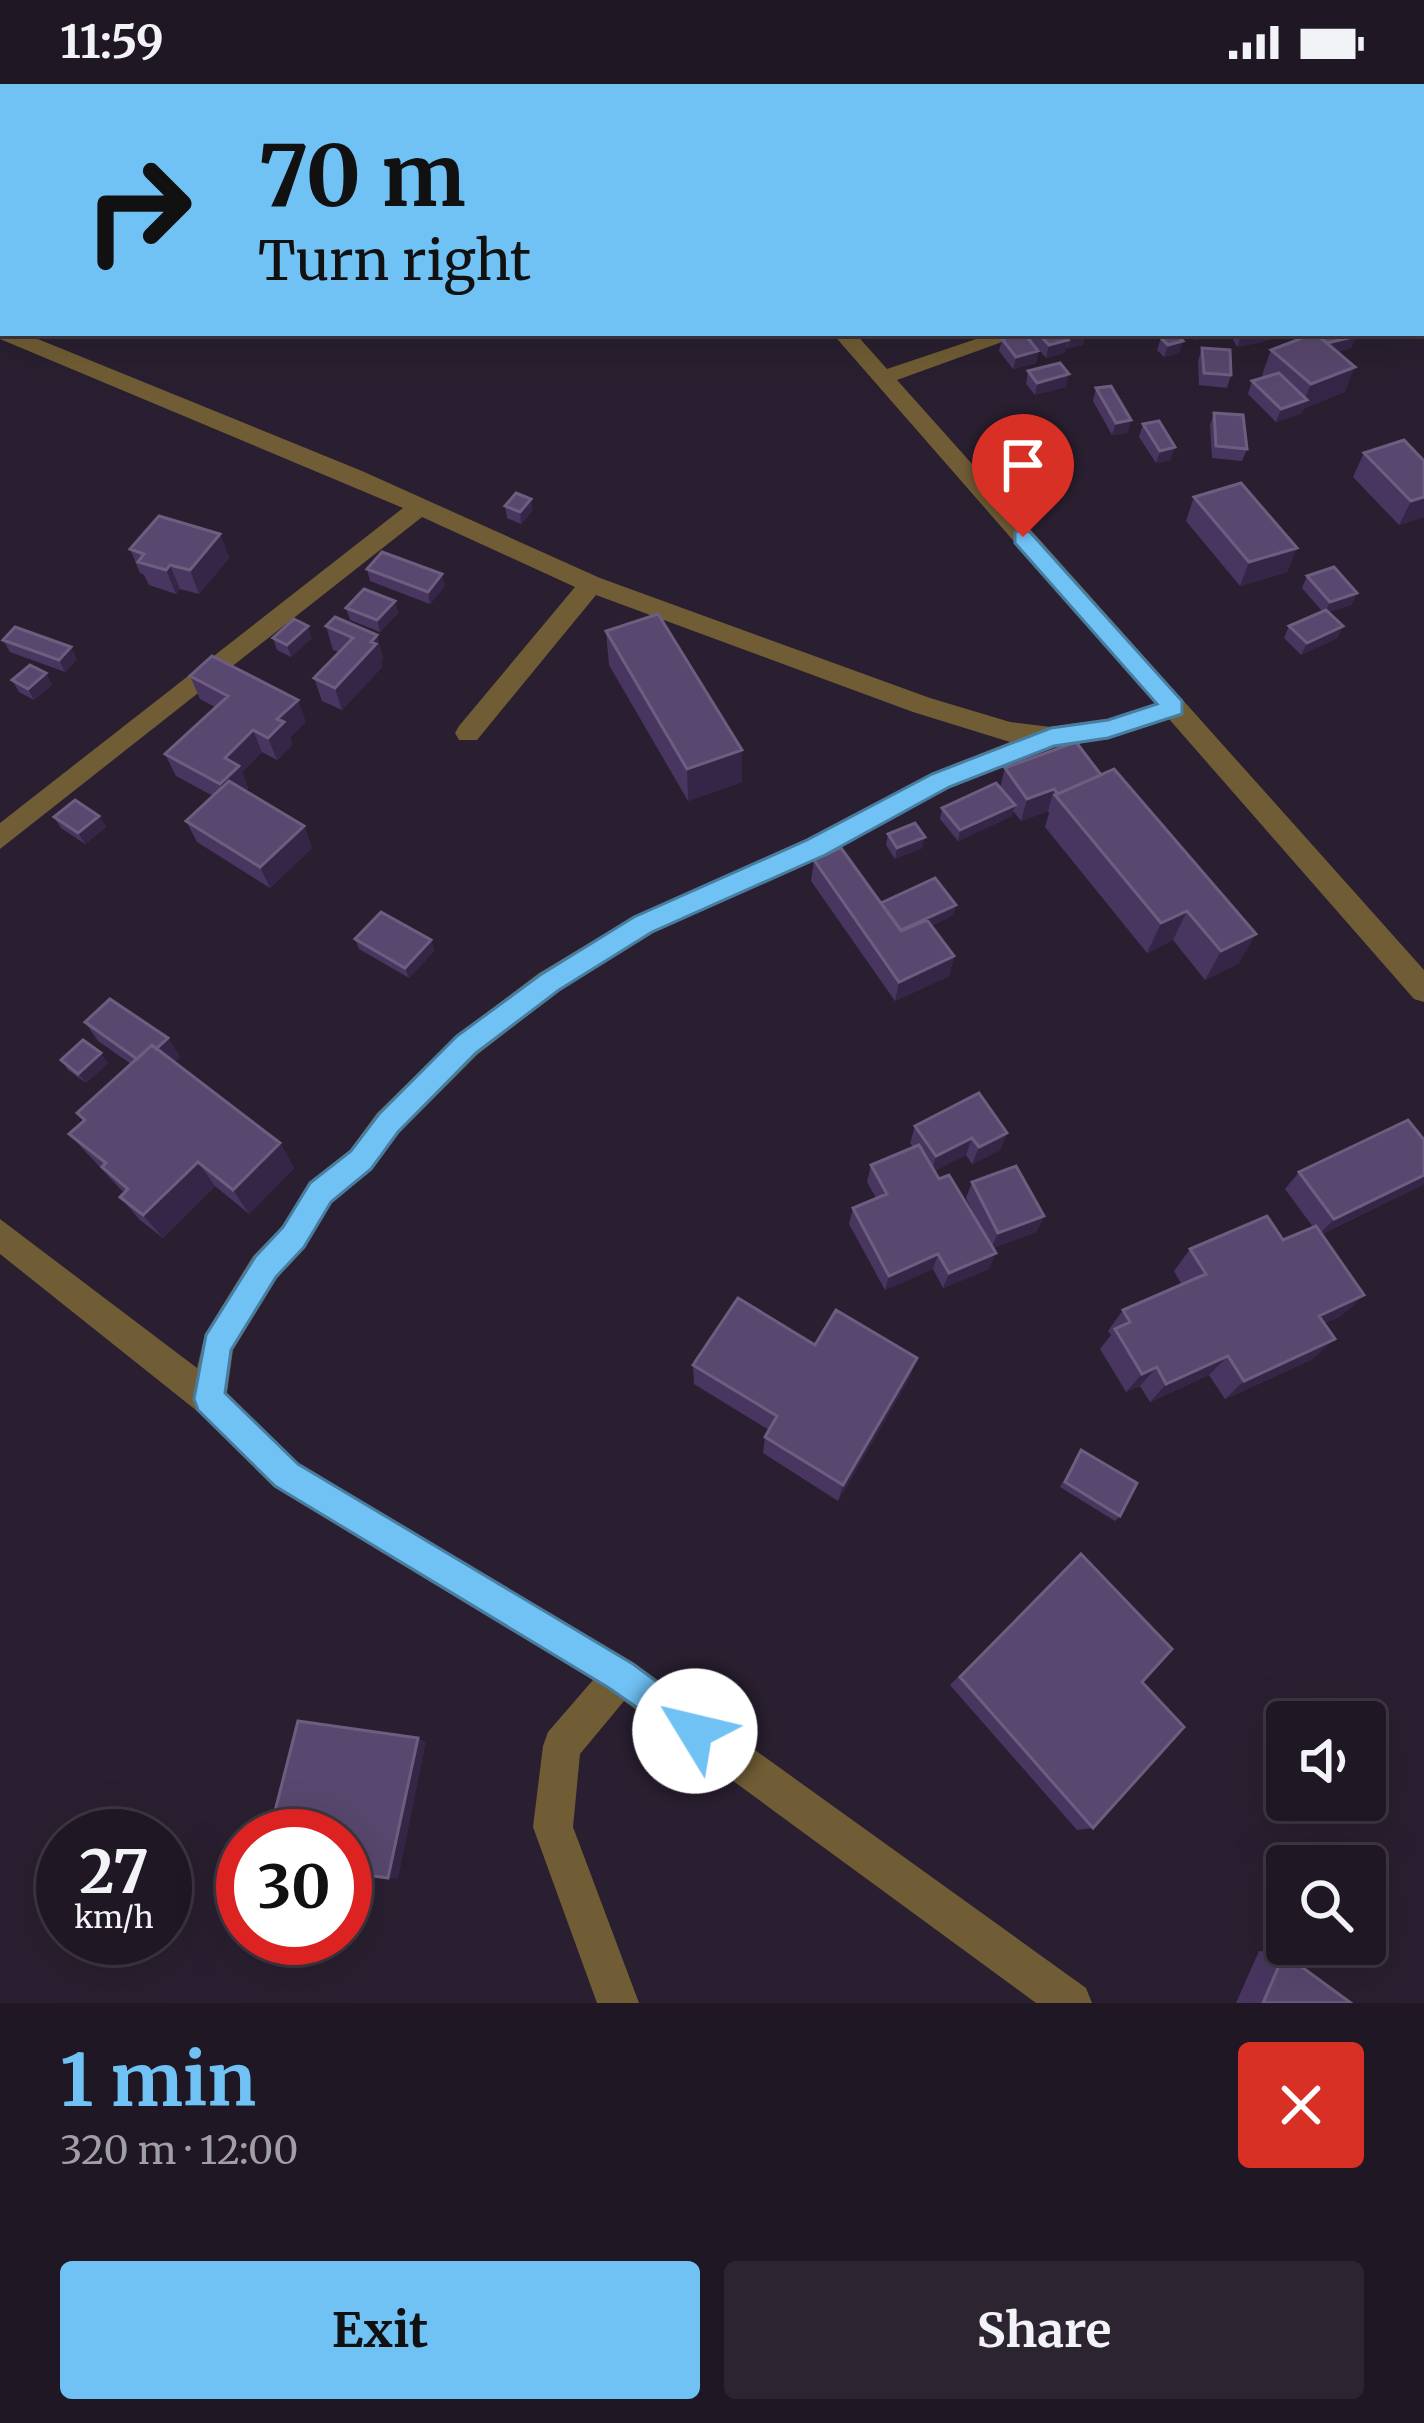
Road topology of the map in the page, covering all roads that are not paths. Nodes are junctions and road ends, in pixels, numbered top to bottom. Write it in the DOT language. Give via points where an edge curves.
graph roads {
  1 [pos="12,336"];
  2 [pos="846,336"];
  3 [pos="1007,336"];
  4 [pos="883,377"];
  5 [pos="420,507"];
  6 [pos="591,584"];
  7 [pos="1174,708"];
  8 [pos="468,733"];
  9 [pos="1051,737"];
  10 [pos="0,838"];
  11 [pos="1410,954"];
  12 [pos="1424,990"];
  13 [pos="0,1234"];
  14 [pos="209,1399"];
  15 [pos="621,1676"];
  16 [pos="618,2003"];
  17 [pos="1071,2003"];
  1 -- 5 [label="street"];
  2 -- 4 [label="street"];
  3 -- 4 [label="street"];
  4 -- 7 [label="street"];
  5 -- 6 [label="street"];
  5 -- 10 [label="street"];
  6 -- 8 [label="street"];
  6 -- 9 [label="street" via="922,705"];
  7 -- 9 [label="street"];
  7 -- 11 [label="street"];
  9 -- 14 [label="street" via="941,780 816,848 643,925 467,1045 361,1160 320,1192 265,1267 217,1346"];
  11 -- 12 [label="street"];
  13 -- 14 [label="street"];
  14 -- 15 [label="street" via="286,1475"];
  15 -- 16 [label="street" via="562,1746 554,1827"];
  15 -- 17 [label="street"];
}
